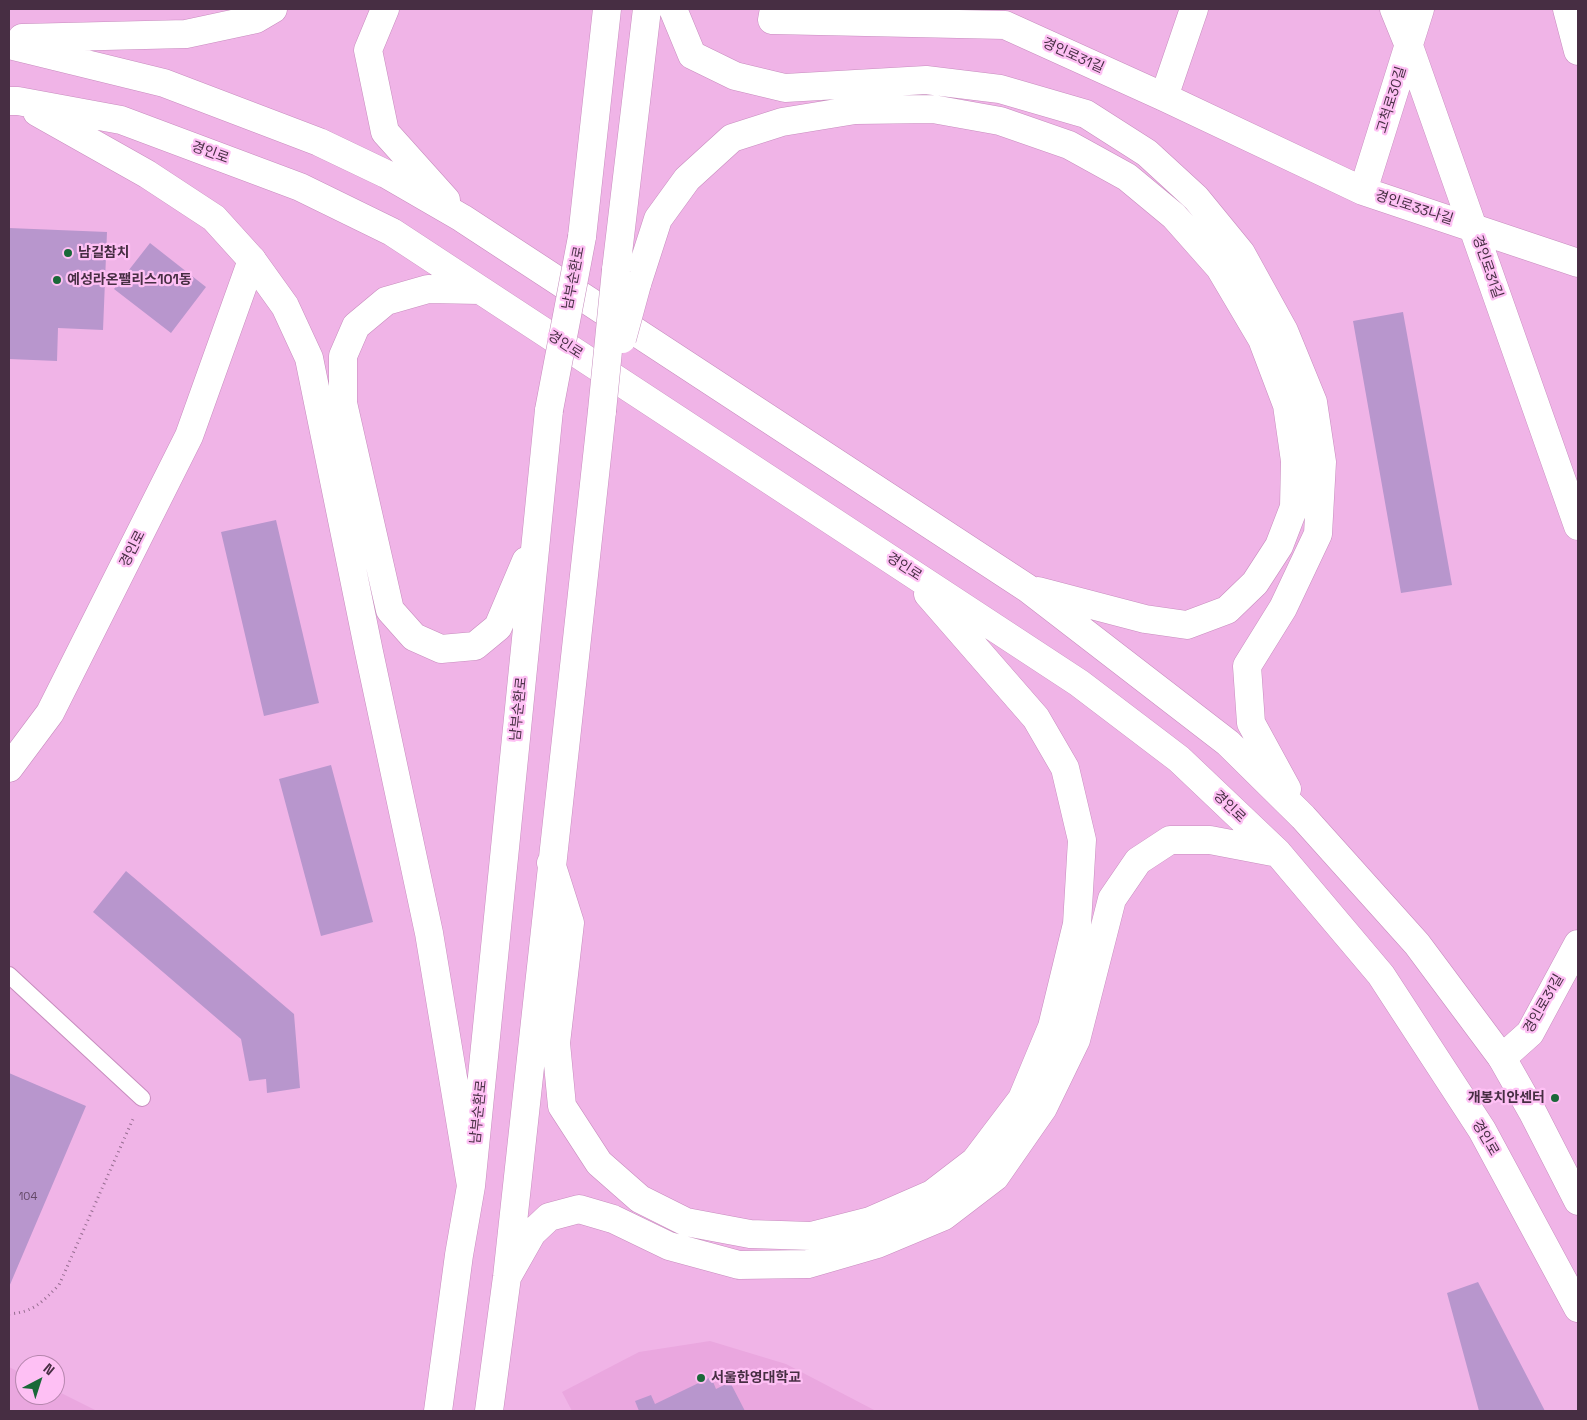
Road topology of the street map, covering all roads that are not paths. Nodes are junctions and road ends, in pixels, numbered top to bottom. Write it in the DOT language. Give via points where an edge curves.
graph roads {
  1 [pos="274,9"];
  2 [pos="385,9"];
  3 [pos="607,9"];
  4 [pos="647,9"];
  5 [pos="673,9"];
  6 [pos="774,9"];
  7 [pos="1194,9"];
  8 [pos="1394,9"];
  9 [pos="1420,9"];
  10 [pos="1567,9"];
  11 [pos="9,39"];
  12 [pos="9,45"];
  13 [pos="1409,46"];
  14 [pos="1578,51"];
  15 [pos="1164,97"];
  16 [pos="14,101"];
  17 [pos="1363,191"];
  18 [pos="462,218"];
  19 [pos="1472,226"];
  20 [pos="252,260"];
  21 [pos="1578,263"];
  22 [pos="627,277"];
  23 [pos="480,290"];
  24 [pos="1578,526"];
  25 [pos="537,536"];
  26 [pos="904,566"];
  27 [pos="1027,588"];
  28 [pos="9,768"];
  29 [pos="1303,817"];
  30 [pos="1278,853"];
  31 [pos="551,863"];
  32 [pos="1578,944"];
  33 [pos="9,975"];
  34 [pos="1502,1058"];
  35 [pos="142,1098"];
  36 [pos="472,1186"];
  37 [pos="1578,1201"];
  38 [pos="507,1278"];
  39 [pos="1578,1308"];
  40 [pos="438,1411"];
  41 [pos="489,1411"];
  1 -- 11 [label="main road" via="256,19 186,34"];
  2 -- 18 [label="main road" via="368,50 385,132"];
  3 -- 25 [label="main road, 남부순환로, bridge" via="582,237 549,410"];
  4 -- 22 [label="main road"];
  5 -- 29 [label="main road" via="692,55 734,76 785,88 926,80 1000,89 1086,114 1147,152 1196,198 1241,253 1284,331 1313,402 1322,462 1318,534 1283,608 1247,666 1251,724"];
  6 -- 15 [label="main road, 경인로31길" via="772,20 1005,25"];
  7 -- 15 [label="main road"];
  8 -- 13 [label="main road, 경인로31길"];
  9 -- 13 [label="main road, 고척로30길"];
  10 -- 14 [label="main road"];
  12 -- 18 [label="main road" via="164,83 319,142 386,174"];
  13 -- 17 [label="main road, 고척로30길"];
  13 -- 19 [label="main road, 경인로31길"];
  15 -- 17 [label="main road, 경인로31길"];
  16 -- 20 [label="main road" via="147,174 214,218"];
  16 -- 23 [label="main road, 경인로" via="121,120 300,187 392,232"];
  17 -- 19 [label="main road, 경인로33나길"];
  18 -- 27 [label="main road"];
  19 -- 21 [label="main road, 경인로33나길"];
  19 -- 24 [label="main road, 경인로31길"];
  20 -- 28 [label="main road, 경인로" via="189,436 50,713"];
  20 -- 36 [label="main road" via="284,306 308,358 430,933"];
  22 -- 27 [label="main road" via="658,220 687,179 732,138 782,122 855,110 933,109 1000,121 1069,145 1127,177 1174,216 1220,268 1262,338 1287,405 1295,461 1294,507 1280,546 1255,583 1227,610 1187,626 1144,619"];
  22 -- 31 [label="main road, bridge" via="602,410"];
  23 -- 25 [label="main road" via="428,289 386,301 356,326 343,356 343,403 390,610 414,637 441,649 476,646 498,627"];
  23 -- 26 [label="main road, 경인로"];
  25 -- 36 [label="main road, 남부순환로"];
  26 -- 30 [label="main road, 경인로" via="1079,683 1179,759"];
  26 -- 31 [label="main road" via="1036,718 1065,768 1082,840 1077,924 1052,1027 1022,1099 975,1161 932,1194 870,1221 811,1236 750,1234 686,1222 640,1199 600,1164 562,1106 556,1043 570,923"];
  27 -- 29 [label="main road" via="1228,743"];
  29 -- 34 [label="main road" via="1417,944"];
  30 -- 38 [label="main road" via="1210,840 1170,840 1138,861 1112,899 1076,1040 1043,1108 995,1177 944,1216 877,1244 808,1264 739,1265 669,1246 613,1219 579,1209 549,1217 532,1233"];
  30 -- 39 [label="main road, 경인로" via="1381,975 1482,1130"];
  31 -- 38 [label="main road"];
  32 -- 34 [label="main road, 경인로31길" via="1530,1034"];
  33 -- 35 [label="lane"];
  34 -- 37 [label="main road"];
  36 -- 40 [label="main road, 남부순환로" via="459,1255"];
  38 -- 41 [label="main road"];
}
